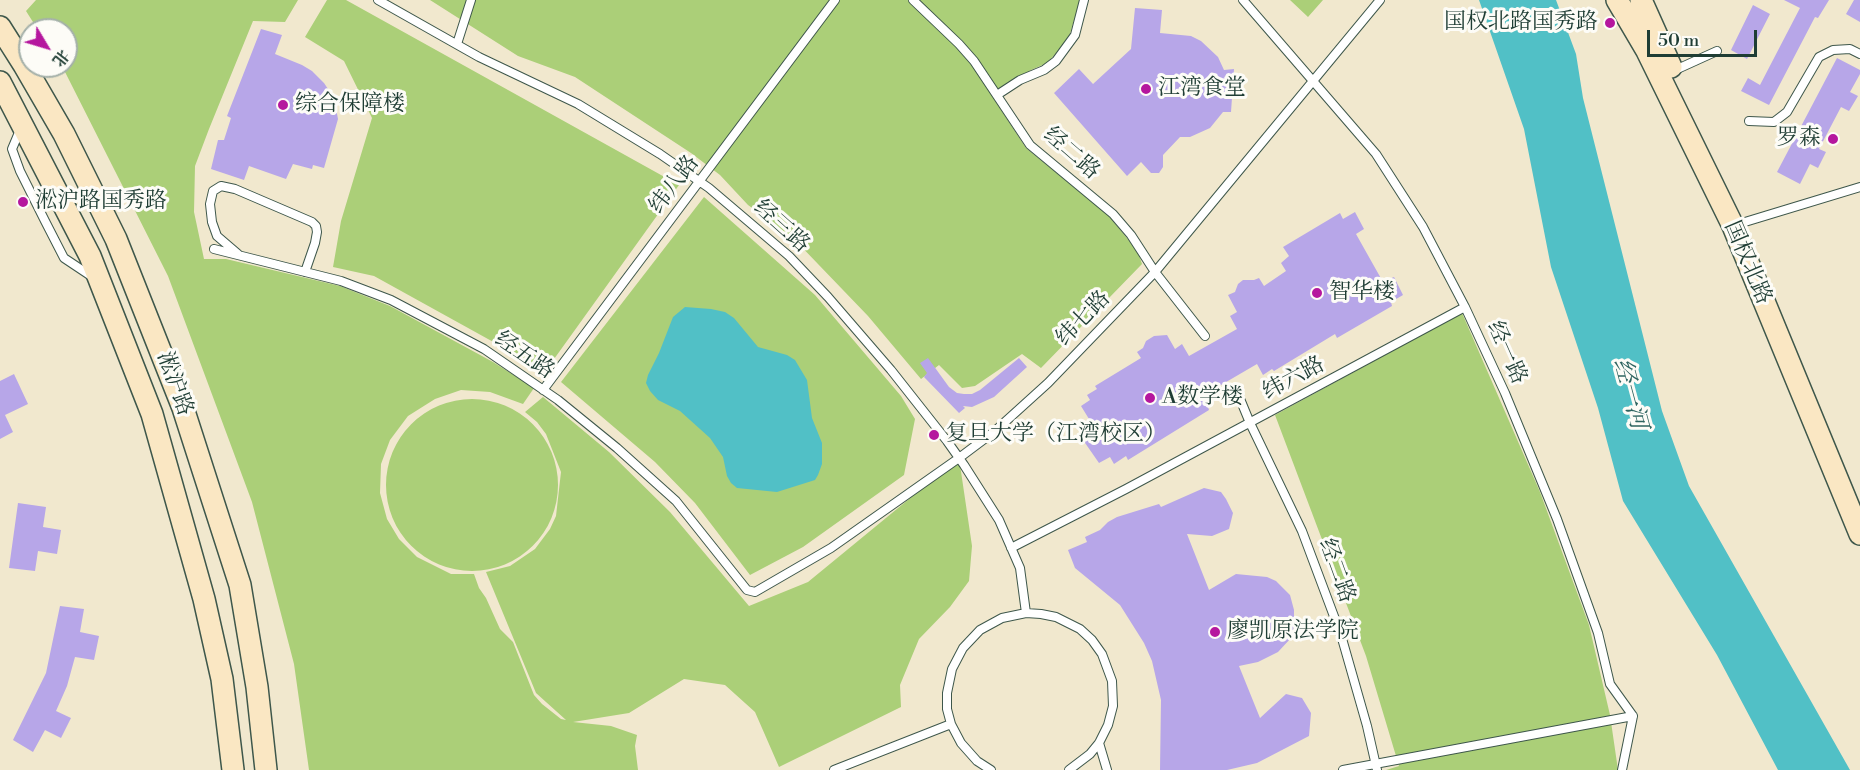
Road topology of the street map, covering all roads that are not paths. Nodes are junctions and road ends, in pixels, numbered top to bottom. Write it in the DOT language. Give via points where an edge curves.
graph roads {
  1 [pos="378,0"];
  2 [pos="471,0"];
  3 [pos="835,0"];
  4 [pos="913,0"];
  5 [pos="1084,0"];
  6 [pos="1243,0"];
  7 [pos="1380,0"];
  8 [pos="1617,0"];
  9 [pos="1641,0"];
  10 [pos="0,27"];
  11 [pos="457,45"];
  12 [pos="1718,51"];
  13 [pos="1860,54"];
  14 [pos="1672,71"];
  15 [pos="1313,80"];
  16 [pos="0,82"];
  17 [pos="997,95"];
  18 [pos="1749,121"];
  19 [pos="700,181"];
  20 [pos="1860,187"];
  21 [pos="1739,224"];
  22 [pos="214,249"];
  23 [pos="239,255"];
  24 [pos="305,272"];
  25 [pos="1155,272"];
  26 [pos="1466,307"];
  27 [pos="1205,336"];
  28 [pos="543,390"];
  29 [pos="1238,394"];
  30 [pos="1250,423"];
  31 [pos="958,458"];
  32 [pos="1860,505"];
  33 [pos="1860,534"];
  34 [pos="1011,548"];
  35 [pos="751,592"];
  36 [pos="1026,613"];
  37 [pos="1633,716"];
  38 [pos="951,724"];
  39 [pos="1100,743"];
  40 [pos="265,766"];
  41 [pos="1376,767"];
  42 [pos="232,769"];
  43 [pos="834,770"];
  44 [pos="991,770"];
  45 [pos="1069,770"];
  46 [pos="1107,770"];
  47 [pos="1343,770"];
  48 [pos="1622,770"];
  1 -- 11 [label="lane, 经三路"];
  2 -- 11 [label="lane"];
  3 -- 19 [label="lane, 纬八路"];
  4 -- 17 [label="lane, 经二路" via="959,44"];
  5 -- 17 [label="lane" via="1075,35 1056,61"];
  6 -- 15 [label="lane, 经一路"];
  7 -- 15 [label="lane, 纬七路"];
  8 -- 21 [label="main road, 国权北路"];
  9 -- 14 [label="main road, 国权北路"];
  10 -- 40 [label="main road, 淞沪路" via="64,134 116,239 183,408 240,585"];
  11 -- 19 [label="lane, 经三路" via="578,104"];
  12 -- 14 [label="lane"];
  13 -- 18 [label="lane" via="1850,49 1833,50 1819,57 1787,112 1774,122"];
  14 -- 21 [label="main road, 国权北路"];
  15 -- 25 [label="lane, 纬七路"];
  15 -- 26 [label="lane, 经一路" via="1376,154 1423,227"];
  16 -- 42 [label="main road, 淞沪路" via="90,256 152,414 204,598 222,679"];
  17 -- 25 [label="lane, 经二路" via="1030,145 1113,214"];
  19 -- 28 [label="lane, 纬八路"];
  19 -- 31 [label="lane, 经三路" via="789,256 828,297 891,370"];
  20 -- 21 [label="lane"];
  21 -- 32 [label="main road, 国权北路"];
  21 -- 33 [label="main road, 国权北路"];
  22 -- 23 [label="lane, 经五路"];
  23 -- 24 [label="lane, 经五路"];
  23 -- 24 [label="lane" via="218,236 212,222 213,191 221,186 316,226"];
  24 -- 28 [label="lane, 经五路" via="391,300 484,349"];
  25 -- 27 [label="lane, 经二路"];
  25 -- 31 [label="lane, 纬七路" via="1048,383"];
  26 -- 30 [label="lane, 纬六路"];
  26 -- 37 [label="lane, 经一路" via="1557,519 1598,633 1610,684"];
  28 -- 35 [label="lane, 经五路" via="676,501"];
  29 -- 30 [label="lane, 经二路"];
  30 -- 34 [label="lane, 纬六路"];
  30 -- 41 [label="lane, 经二路" via="1302,531 1341,635"];
  31 -- 34 [label="lane, 经三路" via="999,520"];
  31 -- 35 [label="lane, 纬七路" via="831,548"];
  34 -- 36 [label="lane, 经三路" via="1020,568"];
  36 -- 38 [label="lane" via="992,622 963,648 952,669 947,693"];
  36 -- 39 [label="lane" via="1056,617 1080,629 1102,654 1112,681 1113,706"];
  37 -- 41 [label="lane"];
  37 -- 48 [label="lane"];
  38 -- 43 [label="lane"];
  38 -- 44 [label="lane" via="961,743"];
  39 -- 45 [label="lane"];
  39 -- 46 [label="lane"];
  40 -- 42 [label="main road"];
  41 -- 47 [label="lane"];
}
